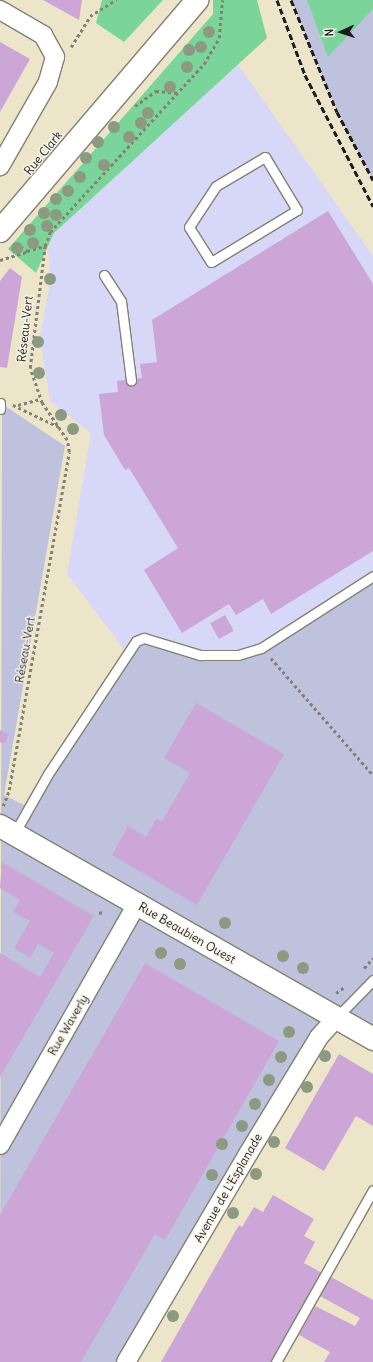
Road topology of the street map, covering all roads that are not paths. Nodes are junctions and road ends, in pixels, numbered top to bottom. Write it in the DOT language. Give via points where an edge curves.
graph roads {
  1 [pos="197,0"];
  2 [pos="0,10"];
  3 [pos="0,166"];
  4 [pos="189,227"];
  5 [pos="7,234"];
  6 [pos="104,275"];
  7 [pos="131,380"];
  8 [pos="373,576"];
  9 [pos="7,830"];
  10 [pos="137,904"];
  11 [pos="373,980"];
  12 [pos="336,1018"];
  13 [pos="373,1039"];
  14 [pos="0,1145"];
  15 [pos="373,1190"];
  16 [pos="126,1362"];
  17 [pos="276,1362"];
  1 -- 5 [label="street, Rue Clark"];
  2 -- 3 [label="street" via="43,35 55,57 48,82"];
  4 -- 4 [label="lane" via="216,186 265,157 297,210 211,262"];
  6 -- 7 [label="lane" via="121,301"];
  8 -- 9 [label="lane" via="261,648 238,655 200,655 144,638 136,641 48,774"];
  9 -- 10 [label="street, Rue Beaubien Ouest"];
  10 -- 12 [label="street, Rue Beaubien Ouest"];
  10 -- 14 [label="street, Rue Waverly"];
  11 -- 12 [label="lane"];
  12 -- 13 [label="street, Rue Beaubien Ouest"];
  12 -- 16 [label="street, Avenue de L'Esplanade" via="319,1037"];
  15 -- 17 [label="lane"];
}
